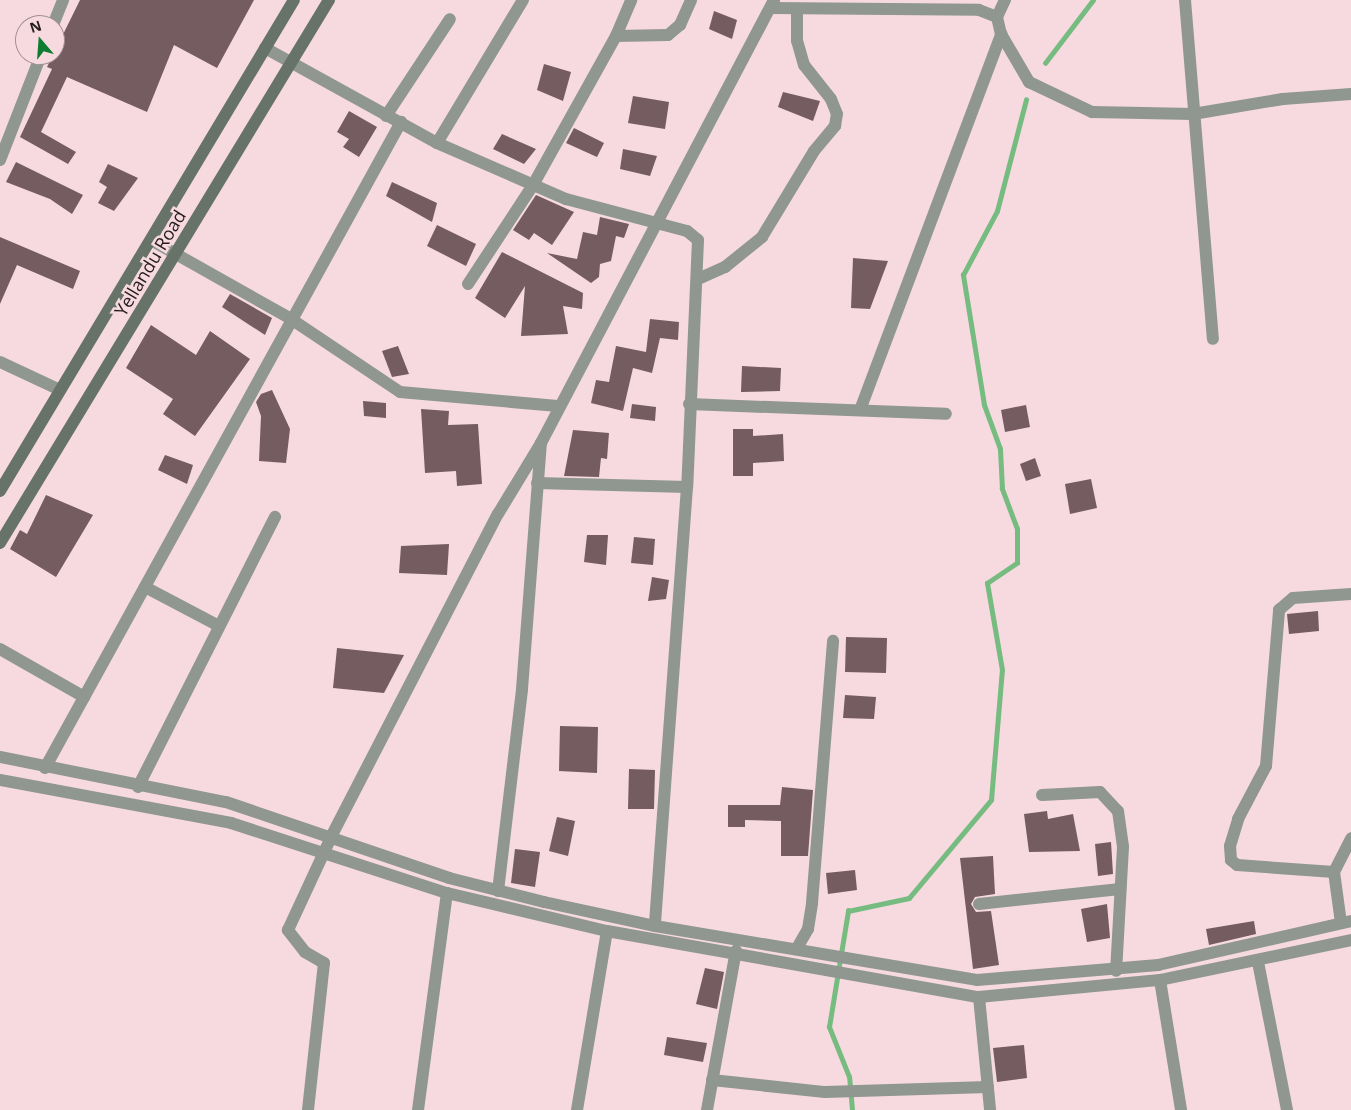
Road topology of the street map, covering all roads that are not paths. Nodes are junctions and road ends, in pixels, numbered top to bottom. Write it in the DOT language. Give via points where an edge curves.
graph roads {
  1 [pos="63,0"];
  2 [pos="294,0"];
  3 [pos="329,0"];
  4 [pos="523,0"];
  5 [pos="631,0"];
  6 [pos="691,0"];
  7 [pos="1005,0"];
  8 [pos="1185,0"];
  9 [pos="772,4"];
  10 [pos="797,12"];
  11 [pos="57,15"];
  12 [pos="997,17"];
  13 [pos="450,19"];
  14 [pos="1001,34"];
  15 [pos="616,36"];
  16 [pos="265,48"];
  17 [pos="291,63"];
  18 [pos="37,65"];
  19 [pos="1351,94"];
  20 [pos="1193,114"];
  21 [pos="386,116"];
  22 [pos="401,122"];
  23 [pos="437,143"];
  24 [pos="0,160"];
  25 [pos="533,185"];
  26 [pos="653,223"];
  27 [pos="150,240"];
  28 [pos="175,255"];
  29 [pos="698,279"];
  30 [pos="468,284"];
  31 [pos="291,318"];
  32 [pos="1213,339"];
  33 [pos="0,362"];
  34 [pos="60,390"];
  35 [pos="689,404"];
  36 [pos="557,406"];
  37 [pos="860,410"];
  38 [pos="946,414"];
  39 [pos="541,443"];
  40 [pos="537,483"];
  41 [pos="687,487"];
  42 [pos="0,491"];
  43 [pos="275,517"];
  44 [pos="0,543"];
  45 [pos="145,587"];
  46 [pos="1351,594"];
  47 [pos="217,625"];
  48 [pos="833,642"];
  49 [pos="0,649"];
  50 [pos="84,697"];
  51 [pos="0,757"];
  52 [pos="45,768"];
  53 [pos="0,780"];
  54 [pos="138,786"];
  55 [pos="1042,794"];
  56 [pos="332,835"];
  57 [pos="1351,838"];
  58 [pos="324,852"];
  59 [pos="1334,872"];
  60 [pos="1120,889"];
  61 [pos="498,891"];
  62 [pos="447,893"];
  63 [pos="979,904"];
  64 [pos="1346,922"];
  65 [pos="655,926"];
  66 [pos="607,930"];
  67 [pos="1351,940"];
  68 [pos="803,949"];
  69 [pos="736,951"];
  70 [pos="1258,962"];
  71 [pos="1116,970"];
  72 [pos="1160,980"];
  73 [pos="979,997"];
  74 [pos="712,1080"];
  75 [pos="988,1087"];
  76 [pos="308,1110"];
  77 [pos="418,1110"];
  78 [pos="578,1110"];
  79 [pos="707,1110"];
  80 [pos="990,1110"];
  81 [pos="1180,1110"];
  82 [pos="1287,1110"];
  1 -- 11 [label="street"];
  2 -- 16 [label="main road, Yellandu Road"];
  3 -- 17 [label="main road, Yellandu Road"];
  4 -- 23 [label="street"];
  5 -- 15 [label="street"];
  6 -- 15 [label="street" via="680,25 668,35"];
  7 -- 12 [label="street"];
  8 -- 20 [label="street"];
  9 -- 10 [label="street"];
  9 -- 26 [label="street"];
  10 -- 12 [label="street" via="979,10"];
  10 -- 29 [label="street" via="797,41 804,65 831,99 837,114 835,126 814,151 762,237 725,268"];
  12 -- 14 [label="street"];
  13 -- 21 [label="street"];
  14 -- 20 [label="street" via="1029,82 1092,112"];
  14 -- 37 [label="street"];
  15 -- 25 [label="street"];
  16 -- 17 [label="street"];
  16 -- 27 [label="main road, Yellandu Road"];
  17 -- 21 [label="street"];
  17 -- 28 [label="main road, Yellandu Road"];
  18 -- 24 [label="street"];
  19 -- 20 [label="street" via="1283,99"];
  20 -- 32 [label="street"];
  21 -- 22 [label="street"];
  22 -- 23 [label="street"];
  22 -- 31 [label="street"];
  23 -- 25 [label="street"];
  25 -- 26 [label="street" via="566,199"];
  25 -- 30 [label="street"];
  26 -- 29 [label="street" via="687,231 698,240"];
  26 -- 36 [label="street"];
  27 -- 28 [label="street"];
  27 -- 34 [label="main road, Yellandu Road"];
  28 -- 31 [label="street"];
  28 -- 44 [label="main road, Yellandu Road"];
  29 -- 35 [label="street"];
  31 -- 36 [label="street" via="400,392"];
  31 -- 45 [label="street"];
  33 -- 34 [label="street"];
  34 -- 42 [label="main road, Yellandu Road"];
  35 -- 37 [label="street"];
  35 -- 41 [label="street"];
  36 -- 39 [label="street"];
  37 -- 38 [label="street"];
  39 -- 40 [label="street"];
  39 -- 56 [label="street" via="498,514"];
  40 -- 41 [label="street"];
  40 -- 61 [label="street" via="522,689"];
  41 -- 65 [label="street"];
  43 -- 47 [label="street"];
  45 -- 47 [label="street"];
  45 -- 50 [label="street"];
  46 -- 59 [label="street" via="1293,598 1279,610 1266,766 1238,819 1230,846 1231,860 1237,865"];
  47 -- 54 [label="street"];
  48 -- 68 [label="street" via="812,903"];
  49 -- 50 [label="street"];
  50 -- 52 [label="street"];
  51 -- 52 [label="street"];
  52 -- 54 [label="street"];
  53 -- 58 [label="street" via="231,824"];
  54 -- 56 [label="street" via="226,802"];
  55 -- 60 [label="street" via="1100,792 1111,799 1118,811 1123,847"];
  56 -- 58 [label="street"];
  56 -- 61 [label="street" via="398,861"];
  57 -- 59 [label="street"];
  58 -- 62 [label="street"];
  58 -- 76 [label="street" via="288,930 305,952 324,963"];
  59 -- 64 [label="street"];
  60 -- 63 [label="street"];
  60 -- 71 [label="street"];
  61 -- 65 [label="street"];
  62 -- 66 [label="street"];
  62 -- 77 [label="street"];
  64 -- 71 [label="street" via="1222,953"];
  65 -- 68 [label="street"];
  66 -- 69 [label="street"];
  66 -- 78 [label="street"];
  67 -- 70 [label="street"];
  68 -- 71 [label="street" via="977,980"];
  69 -- 73 [label="street"];
  69 -- 74 [label="street"];
  70 -- 72 [label="street"];
  70 -- 82 [label="street"];
  72 -- 73 [label="street"];
  72 -- 81 [label="street"];
  73 -- 75 [label="street"];
  74 -- 75 [label="street" via="825,1092"];
  74 -- 79 [label="street"];
  75 -- 80 [label="street"];
}
